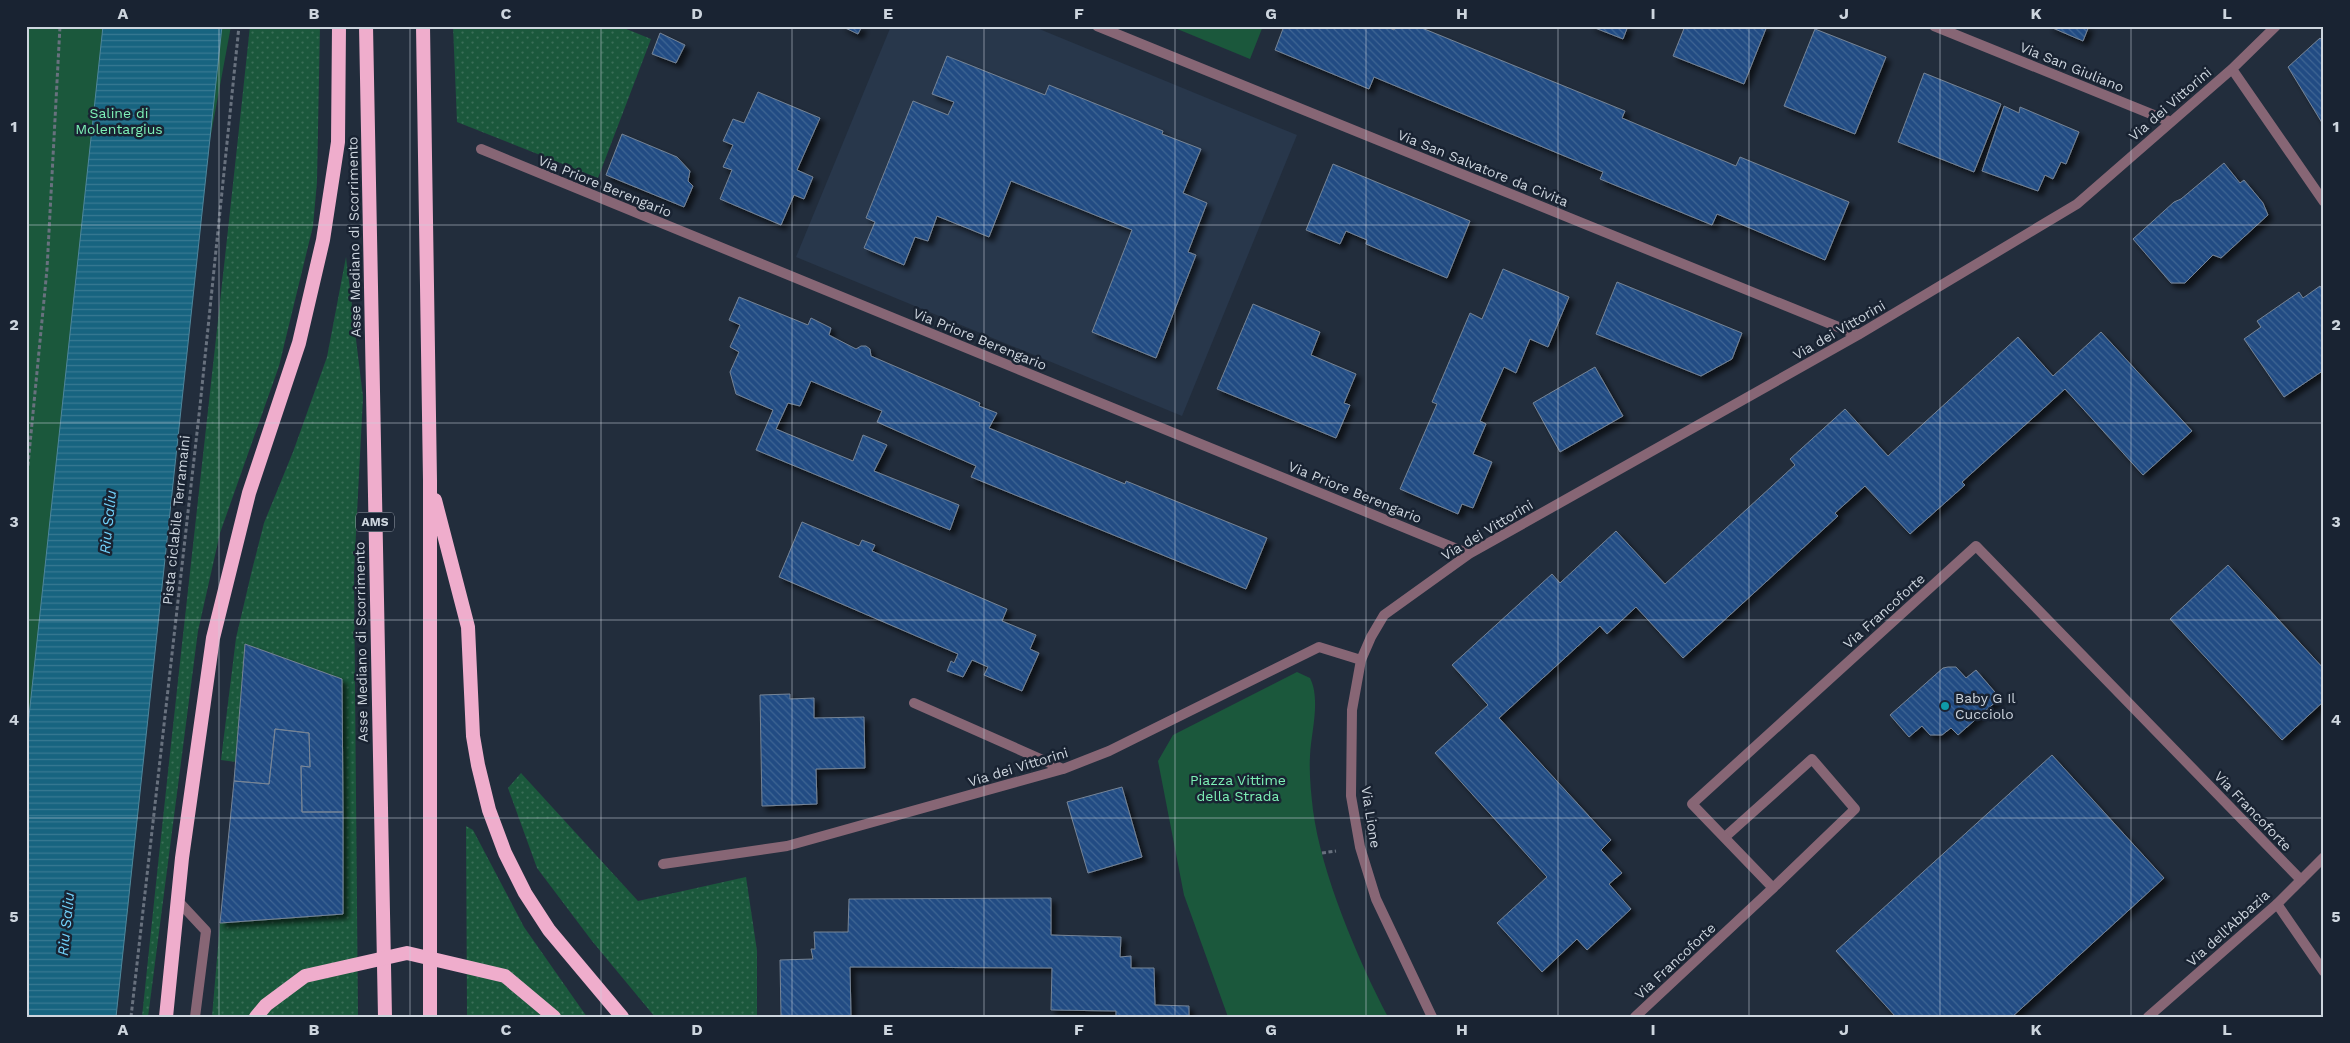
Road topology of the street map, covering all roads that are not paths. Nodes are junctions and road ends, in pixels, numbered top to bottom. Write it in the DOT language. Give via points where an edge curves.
graph roads {
  1 [pos="338,26"];
  2 [pos="366,26"];
  3 [pos="423,26"];
  4 [pos="1097,26"];
  5 [pos="1934,26"];
  6 [pos="2276,26"];
  7 [pos="2232,69"];
  8 [pos="2171,122"];
  9 [pos="481,150"];
  10 [pos="2324,202"];
  11 [pos="1858,335"];
  12 [pos="430,480"];
  13 [pos="1469,554"];
  14 [pos="1384,615"];
  15 [pos="1361,660"];
  16 [pos="914,703"];
  17 [pos="1063,769"];
  18 [pos="1725,837"];
  19 [pos="2324,857"];
  20 [pos="663,864"];
  21 [pos="2301,880"];
  22 [pos="1773,888"];
  23 [pos="178,901"];
  24 [pos="2277,904"];
  25 [pos="2324,972"];
  26 [pos="166,1017"];
  27 [pos="195,1017"];
  28 [pos="256,1017"];
  29 [pos="385,1017"];
  30 [pos="430,1017"];
  31 [pos="554,1017"];
  32 [pos="622,1017"];
  33 [pos="1432,1017"];
  34 [pos="1635,1017"];
  35 [pos="2148,1017"];
  1 -- 23 [label="highway" via="338,142 323,240 299,343 249,493 214,638"];
  2 -- 29 [label="highway, Asse Mediano di Scorrimento / AMS"];
  3 -- 12 [label="highway"];
  4 -- 11 [label="street, Via San Salvatore da Civita"];
  5 -- 8 [label="street, Via San Giuliano"];
  6 -- 7 [label="street, Via dei Vittorini"];
  7 -- 8 [label="street, Via dei Vittorini"];
  7 -- 10 [label="street"];
  8 -- 11 [label="street, Via dei Vittorini" via="2077,204"];
  9 -- 13 [label="street, Via Priore Berengario"];
  11 -- 13 [label="street, Via dei Vittorini"];
  12 -- 30 [label="highway"];
  12 -- 32 [label="highway" via="468,627 473,736 489,810 525,893 549,930"];
  13 -- 14 [label="street, Via dei Vittorini"];
  14 -- 15 [label="street, Via Lione"];
  15 -- 17 [label="street, Via dei Vittorini" via="1319,647 1109,751"];
  15 -- 33 [label="street, Via Lione" via="1352,710 1351,786 1360,848 1376,899"];
  16 -- 17 [label="street"];
  17 -- 20 [label="street, Via dei Vittorini" via="787,846"];
  18 -- 21 [label="street, Via Francoforte" via="1692,804 1976,546"];
  18 -- 22 [label="street, Via Francoforte"];
  18 -- 22 [label="street" via="1812,759 1855,809"];
  19 -- 21 [label="street, Via dell'Abbazia"];
  21 -- 24 [label="street, Via dell'Abbazia"];
  22 -- 34 [label="street, Via Francoforte"];
  23 -- 26 [label="highway"];
  23 -- 27 [label="street" via="206,931"];
  24 -- 25 [label="street"];
  24 -- 35 [label="street, Via dell'Abbazia"];
  28 -- 31 [label="highway, bridge" via="266,1005 305,976 408,953 505,976"];
}
